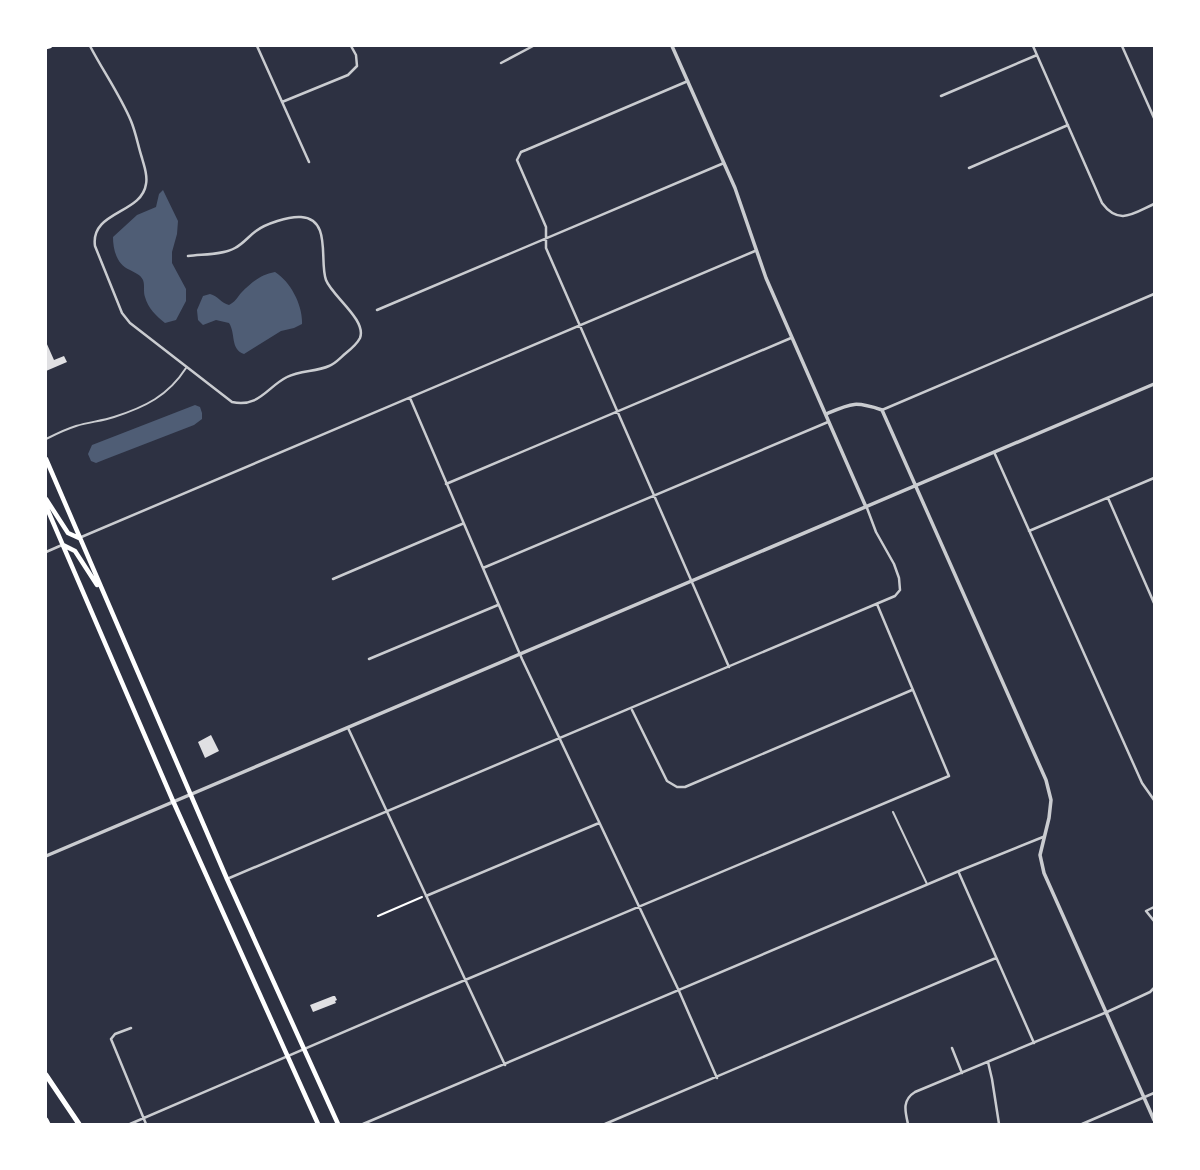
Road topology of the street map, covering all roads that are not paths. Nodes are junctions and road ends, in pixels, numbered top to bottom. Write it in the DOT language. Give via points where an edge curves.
graph roads {
  1 [pos="90,46"];
  2 [pos="257,46"];
  3 [pos="351,46"];
  4 [pos="533,46"];
  5 [pos="672,46"];
  6 [pos="1033,46"];
  7 [pos="1122,46"];
  8 [pos="1037,55"];
  9 [pos="501,63"];
  10 [pos="688,81"];
  11 [pos="941,96"];
  12 [pos="282,102"];
  13 [pos="1154,118"];
  14 [pos="1068,125"];
  15 [pos="309,162"];
  16 [pos="724,163"];
  17 [pos="969,168"];
  18 [pos="1154,204"];
  19 [pos="546,238"];
  20 [pos="755,251"];
  21 [pos="188,256"];
  22 [pos="1154,294"];
  23 [pos="377,310"];
  24 [pos="581,325"];
  25 [pos="792,338"];
  26 [pos="187,367"];
  27 [pos="1154,384"];
  28 [pos="410,398"];
  29 [pos="882,410"];
  30 [pos="617,411"];
  31 [pos="826,414"];
  32 [pos="830,422"];
  33 [pos="46,439"];
  34 [pos="994,452"];
  35 [pos="46,459"];
  36 [pos="1154,478"];
  37 [pos="446,484"];
  38 [pos="915,486"];
  39 [pos="654,496"];
  40 [pos="1108,498"];
  41 [pos="46,499"];
  42 [pos="46,506"];
  43 [pos="866,506"];
  44 [pos="463,523"];
  45 [pos="1029,531"];
  46 [pos="79,538"];
  47 [pos="62,545"];
  48 [pos="46,552"];
  49 [pos="482,568"];
  50 [pos="333,579"];
  51 [pos="692,581"];
  52 [pos="105,598"];
  53 [pos="1154,603"];
  54 [pos="877,604"];
  55 [pos="498,605"];
  56 [pos="520,654"];
  57 [pos="369,659"];
  58 [pos="729,667"];
  59 [pos="912,690"];
  60 [pos="631,708"];
  61 [pos="348,727"];
  62 [pos="559,739"];
  63 [pos="191,794"];
  64 [pos="1154,800"];
  65 [pos="173,801"];
  66 [pos="893,812"];
  67 [pos="386,813"];
  68 [pos="599,823"];
  69 [pos="1043,837"];
  70 [pos="46,856"];
  71 [pos="959,872"];
  72 [pos="228,879"];
  73 [pos="927,885"];
  74 [pos="426,896"];
  75 [pos="639,907"];
  76 [pos="1154,907"];
  77 [pos="1154,921"];
  78 [pos="996,958"];
  79 [pos="464,980"];
  80 [pos="1154,988"];
  81 [pos="679,991"];
  82 [pos="1107,1012"];
  83 [pos="131,1028"];
  84 [pos="1034,1042"];
  85 [pos="952,1048"];
  86 [pos="304,1049"];
  87 [pos="287,1057"];
  88 [pos="988,1062"];
  89 [pos="505,1065"];
  90 [pos="962,1073"];
  91 [pos="46,1075"];
  92 [pos="717,1078"];
  93 [pos="1154,1093"];
  94 [pos="1145,1098"];
  95 [pos="143,1119"];
  96 [pos="46,1120"];
  97 [pos="1154,1120"];
  98 [pos="48,1125"];
  99 [pos="79,1125"];
  100 [pos="130,1125"];
  101 [pos="146,1125"];
  102 [pos="318,1125"];
  103 [pos="338,1125"];
  104 [pos="363,1125"];
  105 [pos="605,1125"];
  106 [pos="908,1125"];
  107 [pos="999,1125"];
  108 [pos="1083,1125"];
  1 -- 26 [label="street" via="132,124 146,175 143,194 98,228 95,246 122,313"];
  2 -- 12 [label="street"];
  3 -- 12 [label="street" via="356,66 348,75"];
  4 -- 9 [label="street"];
  5 -- 10 [label="street"];
  6 -- 8 [label="street"];
  7 -- 13 [label="street"];
  8 -- 11 [label="street"];
  8 -- 14 [label="street"];
  10 -- 16 [label="street"];
  10 -- 19 [label="street" via="518,156 546,227"];
  12 -- 15 [label="street"];
  14 -- 17 [label="street"];
  14 -- 18 [label="street" via="1108,211 1129,216"];
  16 -- 19 [label="street"];
  16 -- 20 [label="street"];
  19 -- 23 [label="street"];
  19 -- 24 [label="street" via="546,248"];
  20 -- 24 [label="street"];
  20 -- 25 [label="street"];
  21 -- 26 [label="street" via="235,248 268,224 295,217 312,220 322,236 325,279 362,330 355,345 332,365 285,377 267,393 242,404 232,402"];
  22 -- 29 [label="street"];
  24 -- 28 [label="street"];
  24 -- 30 [label="street"];
  25 -- 30 [label="street"];
  25 -- 31 [label="street"];
  26 -- 33 [label="lane" via="176,383 150,402"];
  27 -- 34 [label="street"];
  28 -- 37 [label="street"];
  28 -- 46 [label="street"];
  29 -- 31 [label="street" via="853,403"];
  29 -- 38 [label="street"];
  30 -- 37 [label="street"];
  30 -- 39 [label="street"];
  31 -- 32 [label="street"];
  32 -- 39 [label="street"];
  32 -- 43 [label="street"];
  34 -- 38 [label="street"];
  34 -- 45 [label="street"];
  35 -- 46 [label="highway"];
  36 -- 40 [label="street"];
  37 -- 44 [label="street"];
  38 -- 43 [label="street"];
  38 -- 69 [label="street" via="1046,780 1051,800"];
  39 -- 49 [label="street"];
  39 -- 51 [label="street"];
  40 -- 45 [label="street"];
  40 -- 53 [label="street"];
  41 -- 46 [label="highway" via="68,533"];
  42 -- 47 [label="highway"];
  43 -- 51 [label="street"];
  43 -- 54 [label="street" via="900,578 895,596"];
  44 -- 49 [label="street"];
  44 -- 50 [label="street"];
  45 -- 64 [label="street" via="1142,783"];
  46 -- 52 [label="highway"];
  47 -- 48 [label="street"];
  47 -- 52 [label="highway" via="75,551"];
  47 -- 65 [label="highway"];
  49 -- 55 [label="street"];
  51 -- 56 [label="street"];
  51 -- 58 [label="street"];
  52 -- 63 [label="highway"];
  54 -- 58 [label="street"];
  54 -- 59 [label="street"];
  55 -- 56 [label="street"];
  55 -- 57 [label="street"];
  56 -- 61 [label="street"];
  56 -- 62 [label="street"];
  58 -- 60 [label="street"];
  59 -- 60 [label="street" via="685,787 667,781"];
  59 -- 75 [label="street" via="949,776"];
  60 -- 62 [label="street"];
  61 -- 63 [label="street"];
  61 -- 67 [label="street"];
  62 -- 67 [label="street"];
  62 -- 68 [label="street"];
  63 -- 65 [label="street"];
  63 -- 72 [label="highway"];
  65 -- 70 [label="street"];
  65 -- 87 [label="highway"];
  66 -- 73 [label="lane"];
  67 -- 72 [label="street"];
  67 -- 74 [label="street"];
  68 -- 74 [label="street"];
  68 -- 75 [label="street"];
  69 -- 71 [label="street"];
  69 -- 82 [label="street" via="1044,873"];
  71 -- 73 [label="street"];
  71 -- 78 [label="street"];
  72 -- 86 [label="highway"];
  73 -- 81 [label="street"];
  74 -- 79 [label="street"];
  75 -- 79 [label="street"];
  75 -- 81 [label="street"];
  76 -- 77 [label="street" via="1146,911"];
  78 -- 84 [label="street"];
  78 -- 92 [label="street"];
  79 -- 86 [label="street"];
  79 -- 89 [label="street"];
  80 -- 82 [label="street"];
  81 -- 89 [label="street"];
  81 -- 92 [label="street"];
  82 -- 84 [label="street"];
  82 -- 94 [label="street"];
  83 -- 95 [label="street" via="111,1039"];
  84 -- 88 [label="street"];
  85 -- 90 [label="street"];
  86 -- 87 [label="street"];
  86 -- 103 [label="highway"];
  87 -- 95 [label="street"];
  87 -- 102 [label="highway"];
  88 -- 90 [label="street"];
  88 -- 107 [label="street"];
  89 -- 104 [label="street"];
  90 -- 106 [label="street" via="906,1100"];
  91 -- 99 [label="highway"];
  92 -- 105 [label="street"];
  93 -- 94 [label="street"];
  94 -- 97 [label="street"];
  94 -- 108 [label="street"];
  95 -- 100 [label="street"];
  95 -- 101 [label="street"];
  96 -- 98 [label="highway"];
}
